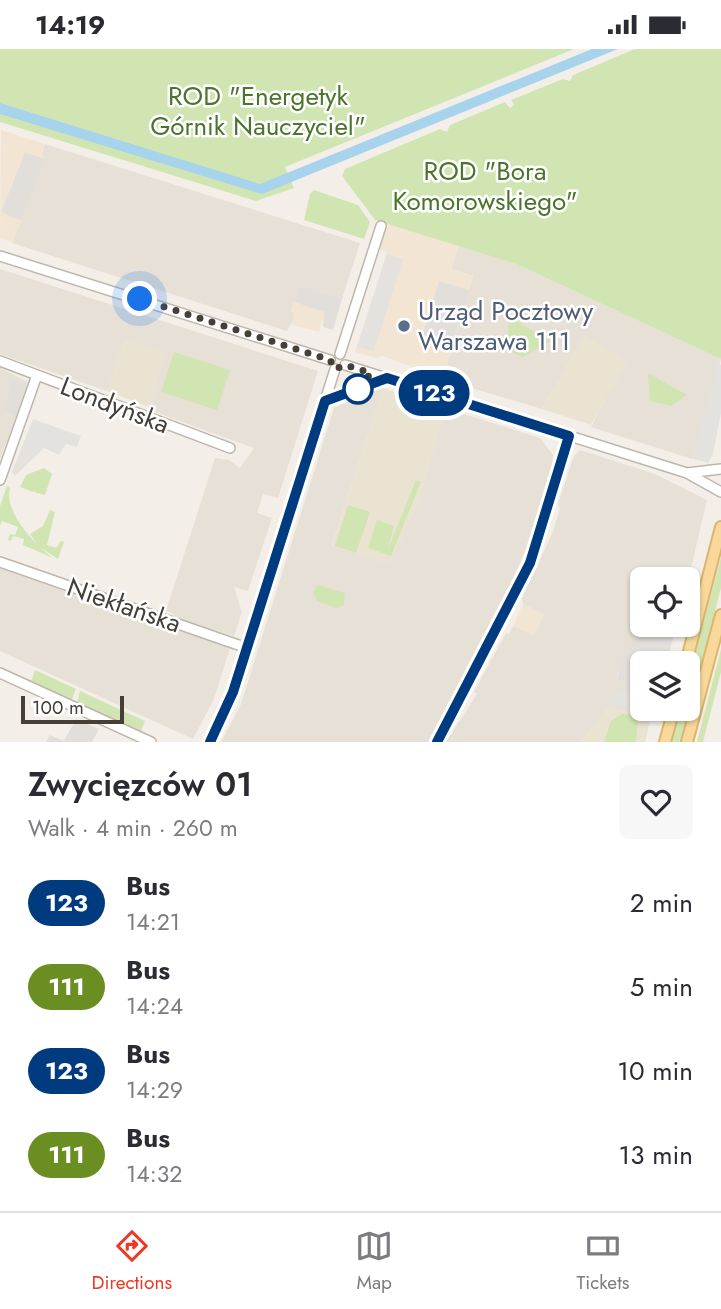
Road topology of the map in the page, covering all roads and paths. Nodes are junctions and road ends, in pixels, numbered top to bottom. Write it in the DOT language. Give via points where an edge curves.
graph roads {
  1 [pos="382,226"];
  2 [pos="0,256"];
  3 [pos="340,354"];
  4 [pos="0,361"];
  5 [pos="332,364"];
  6 [pos="345,365"];
  7 [pos="37,375"];
  8 [pos="569,436"];
  9 [pos="230,448"];
  10 [pos="2,468"];
  11 [pos="721,469"];
  12 [pos="687,473"];
  13 [pos="0,480"];
  14 [pos="721,492"];
  15 [pos="721,527"];
  16 [pos="0,562"];
  17 [pos="721,615"];
  18 [pos="247,648"];
  19 [pos="689,651"];
  20 [pos="0,673"];
  21 [pos="671,721"];
  22 [pos="689,740"];
  23 [pos="150,742"];
  24 [pos="210,742"];
  25 [pos="437,742"];
  26 [pos="665,742"];
  1 -- 3 [label="street"];
  2 -- 5 [label="street"];
  3 -- 5 [label="street" via="335,354"];
  3 -- 6 [label="street"];
  4 -- 7 [label="street, Londyńska"];
  5 -- 6 [label="street"];
  5 -- 18 [label="street"];
  6 -- 8 [label="street"];
  7 -- 9 [label="street, Londyńska"];
  7 -- 10 [label="street"];
  8 -- 12 [label="street"];
  8 -- 25 [label="street" via="530,563"];
  10 -- 13 [label="street"];
  11 -- 12 [label="street"];
  12 -- 14 [label="street"];
  15 -- 19 [label="main road"];
  16 -- 18 [label="street, Niekłańska"];
  17 -- 22 [label="main road"];
  18 -- 24 [label="street"];
  20 -- 23 [label="street"];
  21 -- 26 [label="main road"];
}
